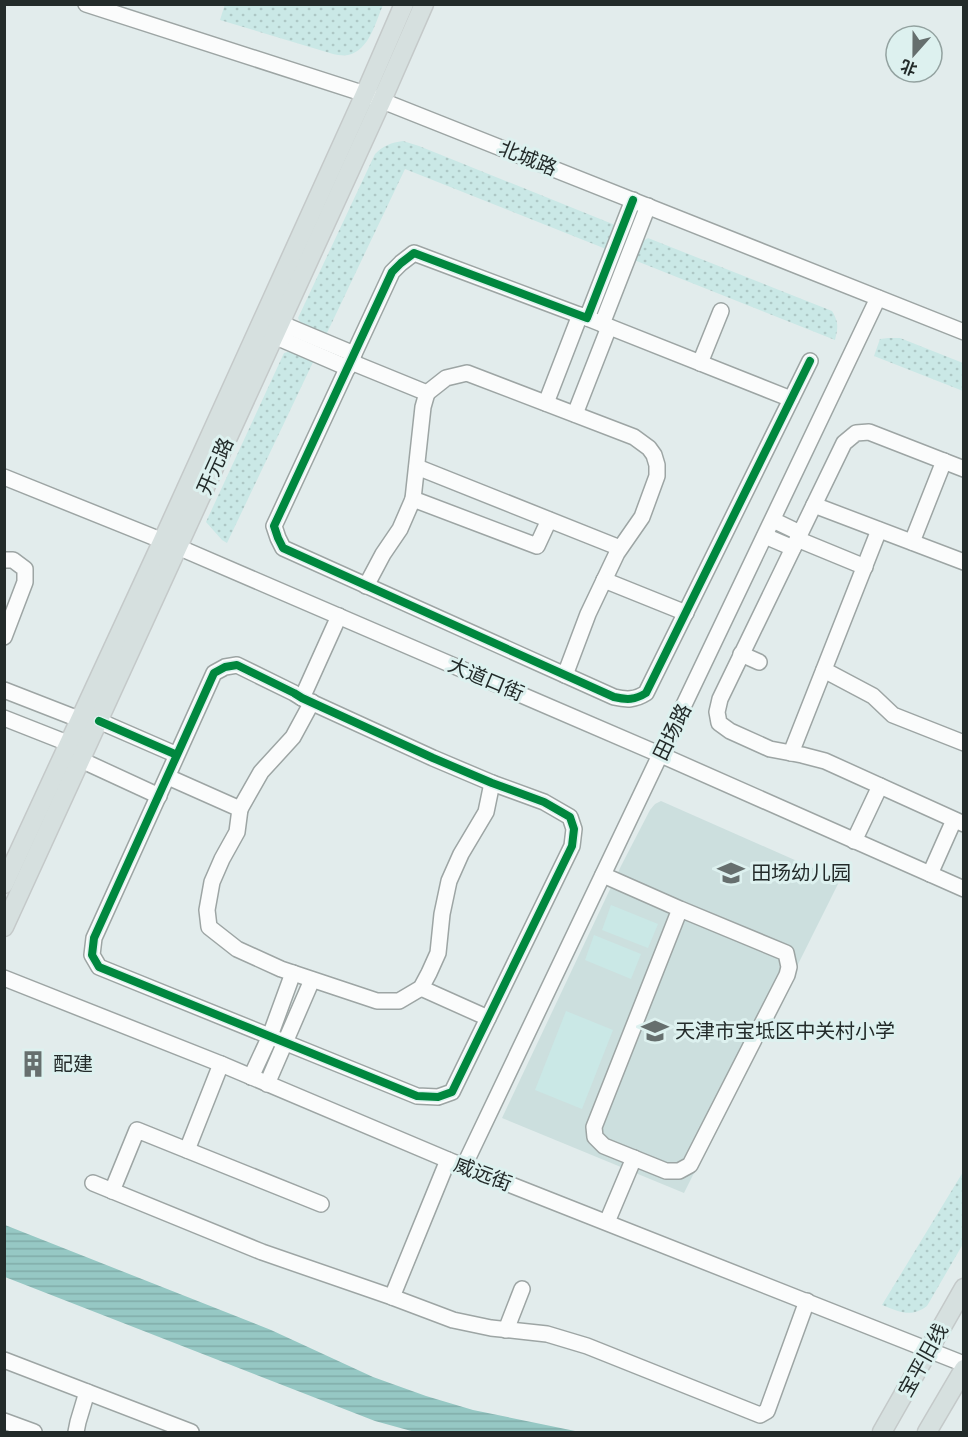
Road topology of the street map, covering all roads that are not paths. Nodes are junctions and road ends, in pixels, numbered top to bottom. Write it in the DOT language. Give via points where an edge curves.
graph roads {
  1 [pos="86,4"];
  2 [pos="404,4"];
  3 [pos="424,4"];
  4 [pos="374,97"];
  5 [pos="633,200"];
  6 [pos="648,206"];
  7 [pos="878,298"];
  8 [pos="721,311"];
  9 [pos="584,317"];
  10 [pos="605,325"];
  11 [pos="277,330"];
  12 [pos="963,332"];
  13 [pos="351,361"];
  14 [pos="810,361"];
  15 [pos="700,363"];
  16 [pos="428,393"];
  17 [pos="791,399"];
  18 [pos="546,403"];
  19 [pos="575,414"];
  20 [pos="944,461"];
  21 [pos="417,468"];
  22 [pos="963,469"];
  23 [pos="4,477"];
  24 [pos="413,499"];
  25 [pos="814,505"];
  26 [pos="549,520"];
  27 [pos="772,520"];
  28 [pos="879,530"];
  29 [pos="765,536"];
  30 [pos="796,540"];
  31 [pos="912,542"];
  32 [pos="171,544"];
  33 [pos="620,548"];
  34 [pos="4,560"];
  35 [pos="963,562"];
  36 [pos="865,567"];
  37 [pos="604,580"];
  38 [pos="366,586"];
  39 [pos="10,602"];
  40 [pos="686,613"];
  41 [pos="339,616"];
  42 [pos="4,637"];
  43 [pos="741,654"];
  44 [pos="759,662"];
  45 [pos="824,670"];
  46 [pos="565,675"];
  47 [pos="4,690"];
  48 [pos="307,700"];
  49 [pos="4,718"];
  50 [pos="90,720"];
  51 [pos="963,743"];
  52 [pos="70,744"];
  53 [pos="791,753"];
  54 [pos="177,755"];
  55 [pos="661,755"];
  56 [pos="81,760"];
  57 [pos="168,777"];
  58 [pos="492,783"];
  59 [pos="880,786"];
  60 [pos="159,796"];
  61 [pos="240,809"];
  62 [pos="959,822"];
  63 [pos="855,841"];
  64 [pos="930,874"];
  65 [pos="603,875"];
  66 [pos="4,884"];
  67 [pos="963,889"];
  68 [pos="680,909"];
  69 [pos="4,927"];
  70 [pos="293,974"];
  71 [pos="4,978"];
  72 [pos="312,980"];
  73 [pos="421,988"];
  74 [pos="488,1018"];
  75 [pos="270,1036"];
  76 [pos="286,1043"];
  77 [pos="221,1064"];
  78 [pos="251,1077"];
  79 [pos="267,1084"];
  80 [pos="187,1150"];
  81 [pos="633,1158"];
  82 [pos="448,1160"];
  83 [pos="464,1166"];
  84 [pos="93,1183"];
  85 [pos="112,1191"];
  86 [pos="321,1204"];
  87 [pos="607,1222"];
  88 [pos="963,1288"];
  89 [pos="522,1289"];
  90 [pos="392,1297"];
  91 [pos="807,1301"];
  92 [pos="506,1330"];
  93 [pos="929,1349"];
  94 [pos="4,1360"];
  95 [pos="963,1364"];
  96 [pos="963,1369"];
  97 [pos="87,1392"];
  98 [pos="4,1421"];
  99 [pos="34,1432"];
  100 [pos="76,1432"];
  101 [pos="191,1432"];
  102 [pos="882,1432"];
  103 [pos="927,1432"];
  1 -- 4 [label="street, 北城路"];
  2 -- 4 [label="main road, 开元路"];
  3 -- 4 [label="main road, 开元路"];
  4 -- 5 [label="street, 北城路"];
  4 -- 11 [label="main road, 开元路"];
  4 -- 32 [label="main road, 开元路"];
  5 -- 6 [label="street, 北城路"];
  5 -- 9 [label="street"];
  6 -- 7 [label="street, 北城路"];
  6 -- 10 [label="street"];
  7 -- 12 [label="street, 北城路"];
  7 -- 27 [label="street, 田场路"];
  8 -- 15 [label="street"];
  9 -- 10 [label="street"];
  9 -- 13 [label="street" via="414,253 392,272"];
  9 -- 18 [label="street"];
  10 -- 15 [label="street"];
  10 -- 19 [label="street"];
  11 -- 13 [label="street"];
  11 -- 32 [label="main road, 开元路"];
  13 -- 16 [label="street"];
  13 -- 38 [label="street" via="274,526 283,548"];
  14 -- 17 [label="street"];
  15 -- 17 [label="street"];
  16 -- 18 [label="street" via="446,378 467,373"];
  16 -- 21 [label="street"];
  17 -- 40 [label="street"];
  18 -- 19 [label="street"];
  19 -- 33 [label="street" via="634,437 654,455 657,476 642,517"];
  20 -- 22 [label="street"];
  20 -- 25 [label="street" via="869,432 856,433 844,443"];
  20 -- 31 [label="street"];
  21 -- 24 [label="street"];
  21 -- 26 [label="street"];
  23 -- 32 [label="street, 大道口街"];
  24 -- 26 [label="street" via="537,546"];
  24 -- 38 [label="street"];
  25 -- 28 [label="street"];
  25 -- 30 [label="street"];
  26 -- 33 [label="street"];
  27 -- 29 [label="street, 田场路"];
  27 -- 30 [label="street"];
  28 -- 31 [label="street"];
  28 -- 36 [label="street"];
  29 -- 30 [label="street"];
  29 -- 55 [label="street, 田场路"];
  30 -- 36 [label="street"];
  30 -- 43 [label="street"];
  31 -- 35 [label="street"];
  32 -- 41 [label="street, 大道口街"];
  32 -- 50 [label="main road, 开元路"];
  33 -- 37 [label="street"];
  34 -- 39 [label="street" via="13,560 25,569 25,582"];
  36 -- 45 [label="street"];
  37 -- 40 [label="street"];
  37 -- 46 [label="street"];
  38 -- 46 [label="street"];
  39 -- 42 [label="street"];
  40 -- 46 [label="street" via="646,693 638,698 614,697"];
  41 -- 48 [label="street"];
  41 -- 55 [label="street, 大道口街"];
  43 -- 44 [label="street"];
  43 -- 53 [label="street" via="720,699 719,723 770,749"];
  45 -- 51 [label="street" via="873,696 893,715"];
  45 -- 53 [label="street"];
  47 -- 50 [label="street"];
  48 -- 54 [label="street" via="237,665 225,667 214,673"];
  48 -- 58 [label="street"];
  48 -- 61 [label="street" via="293,737 261,772"];
  49 -- 52 [label="street"];
  50 -- 52 [label="main road, 开元路"];
  50 -- 54 [label="street"];
  50 -- 56 [label="main road, 开元路"];
  52 -- 66 [label="main road, 开元路"];
  53 -- 59 [label="street" via="825,761"];
  54 -- 57 [label="street"];
  55 -- 63 [label="street, 大道口街"];
  55 -- 65 [label="street, 田场路"];
  56 -- 60 [label="street"];
  56 -- 69 [label="main road, 开元路"];
  57 -- 60 [label="street"];
  57 -- 61 [label="street"];
  58 -- 73 [label="street" via="486,812 460,854 449,881 438,953"];
  58 -- 74 [label="street" via="544,802 570,817 574,829 572,846"];
  59 -- 62 [label="street"];
  59 -- 63 [label="street"];
  60 -- 75 [label="street" via="94,938 92,955 99,967"];
  61 -- 70 [label="street" via="237,832 212,882 207,910 209,927 237,949"];
  62 -- 64 [label="street"];
  63 -- 64 [label="street, 大道口街"];
  64 -- 67 [label="street, 大道口街"];
  65 -- 68 [label="street"];
  65 -- 83 [label="street, 田场路"];
  68 -- 81 [label="street" via="594,1127 595,1137 604,1146"];
  68 -- 81 [label="street" via="786,953 789,967 690,1166 666,1171"];
  70 -- 72 [label="street"];
  70 -- 75 [label="street"];
  71 -- 77 [label="street, 威远街"];
  72 -- 73 [label="street" via="377,1001 399,1001"];
  72 -- 76 [label="street"];
  73 -- 74 [label="street"];
  74 -- 76 [label="street" via="452,1092 438,1098 417,1096"];
  75 -- 76 [label="street"];
  75 -- 78 [label="street"];
  76 -- 79 [label="street"];
  77 -- 78 [label="street, 威远街"];
  77 -- 80 [label="street"];
  78 -- 79 [label="street, 威远街"];
  79 -- 82 [label="street, 威远街"];
  80 -- 85 [label="street" via="137,1130"];
  80 -- 86 [label="street"];
  81 -- 87 [label="street"];
  82 -- 83 [label="street, 威远街"];
  82 -- 90 [label="street"];
  83 -- 87 [label="street, 威远街"];
  84 -- 85 [label="street"];
  85 -- 90 [label="street" via="262,1252"];
  87 -- 91 [label="street, 威远街"];
  88 -- 93 [label="main road, 宝平旧线"];
  89 -- 92 [label="street"];
  90 -- 92 [label="street" via="453,1320"];
  91 -- 92 [label="street" via="767,1411 760,1415 587,1346 546,1334"];
  91 -- 93 [label="street, 威远街"];
  93 -- 95 [label="street, 威远街"];
  93 -- 102 [label="main road, 宝平旧线"];
  94 -- 97 [label="street"];
  96 -- 103 [label="main road, 宝平旧线"];
  97 -- 100 [label="street"];
  97 -- 101 [label="street"];
  98 -- 99 [label="street"];
}
